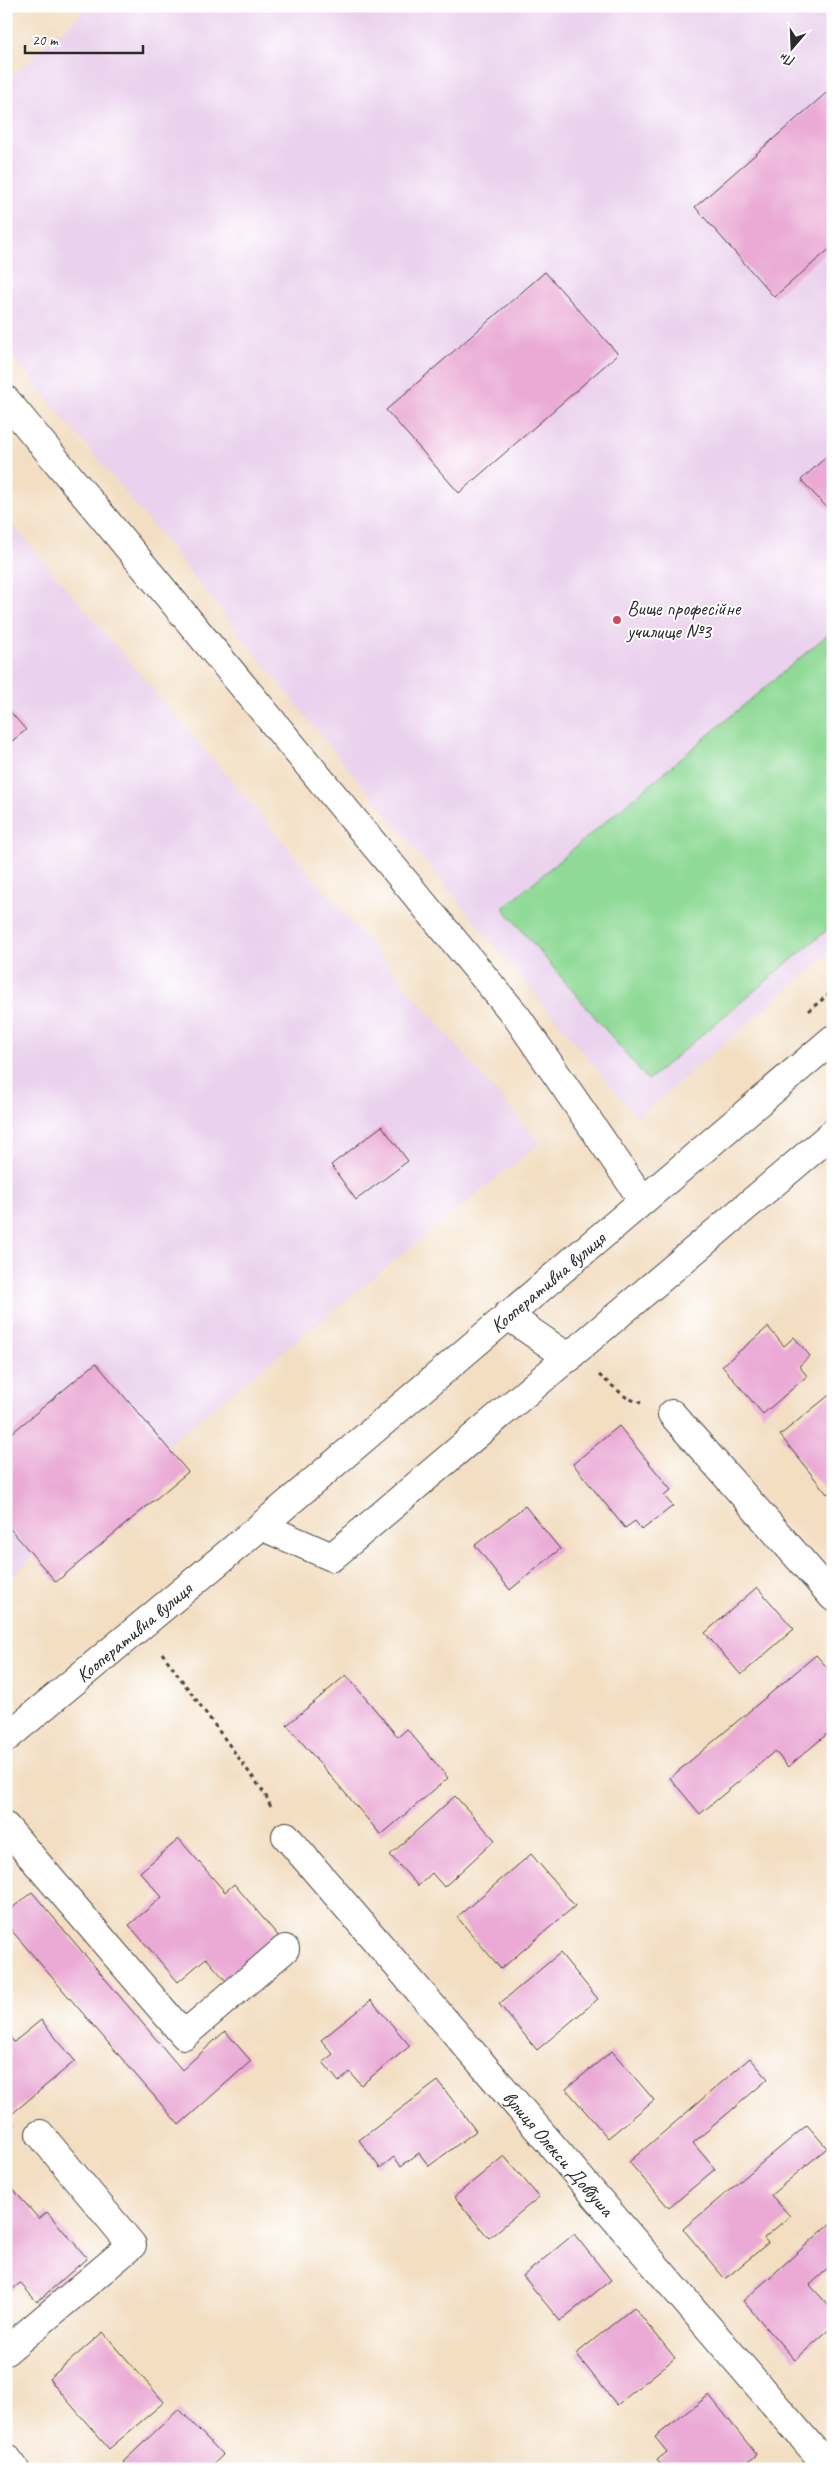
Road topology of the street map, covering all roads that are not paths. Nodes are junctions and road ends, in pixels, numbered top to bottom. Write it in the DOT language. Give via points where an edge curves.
graph roads {
  1 [pos="6,400"];
  2 [pos="833,1039"];
  3 [pos="833,1133"];
  4 [pos="642,1199"];
  5 [pos="507,1315"];
  6 [pos="574,1354"];
  7 [pos="672,1414"];
  8 [pos="261,1526"];
  9 [pos="833,1597"];
  10 [pos="6,1738"];
  11 [pos="6,1827"];
  12 [pos="286,1836"];
  13 [pos="285,1949"];
  14 [pos="40,2134"];
  15 [pos="6,2351"];
  16 [pos="6,2457"];
  17 [pos="15,2469"];
  18 [pos="830,2469"];
  1 -- 4 [label="street" via="517,1017"];
  2 -- 4 [label="street, Кооперативна вулиця"];
  3 -- 6 [label="street"];
  4 -- 5 [label="street, Кооперативна вулиця"];
  5 -- 6 [label="street"];
  5 -- 8 [label="street, Кооперативна вулиця"];
  6 -- 8 [label="street" via="332,1557"];
  7 -- 9 [label="street"];
  8 -- 10 [label="street, Кооперативна вулиця"];
  11 -- 13 [label="street" via="184,2035"];
  12 -- 18 [label="street, вулиця Олекси Довбуша"];
  14 -- 15 [label="street" via="132,2245"];
  16 -- 17 [label="street"];
}
